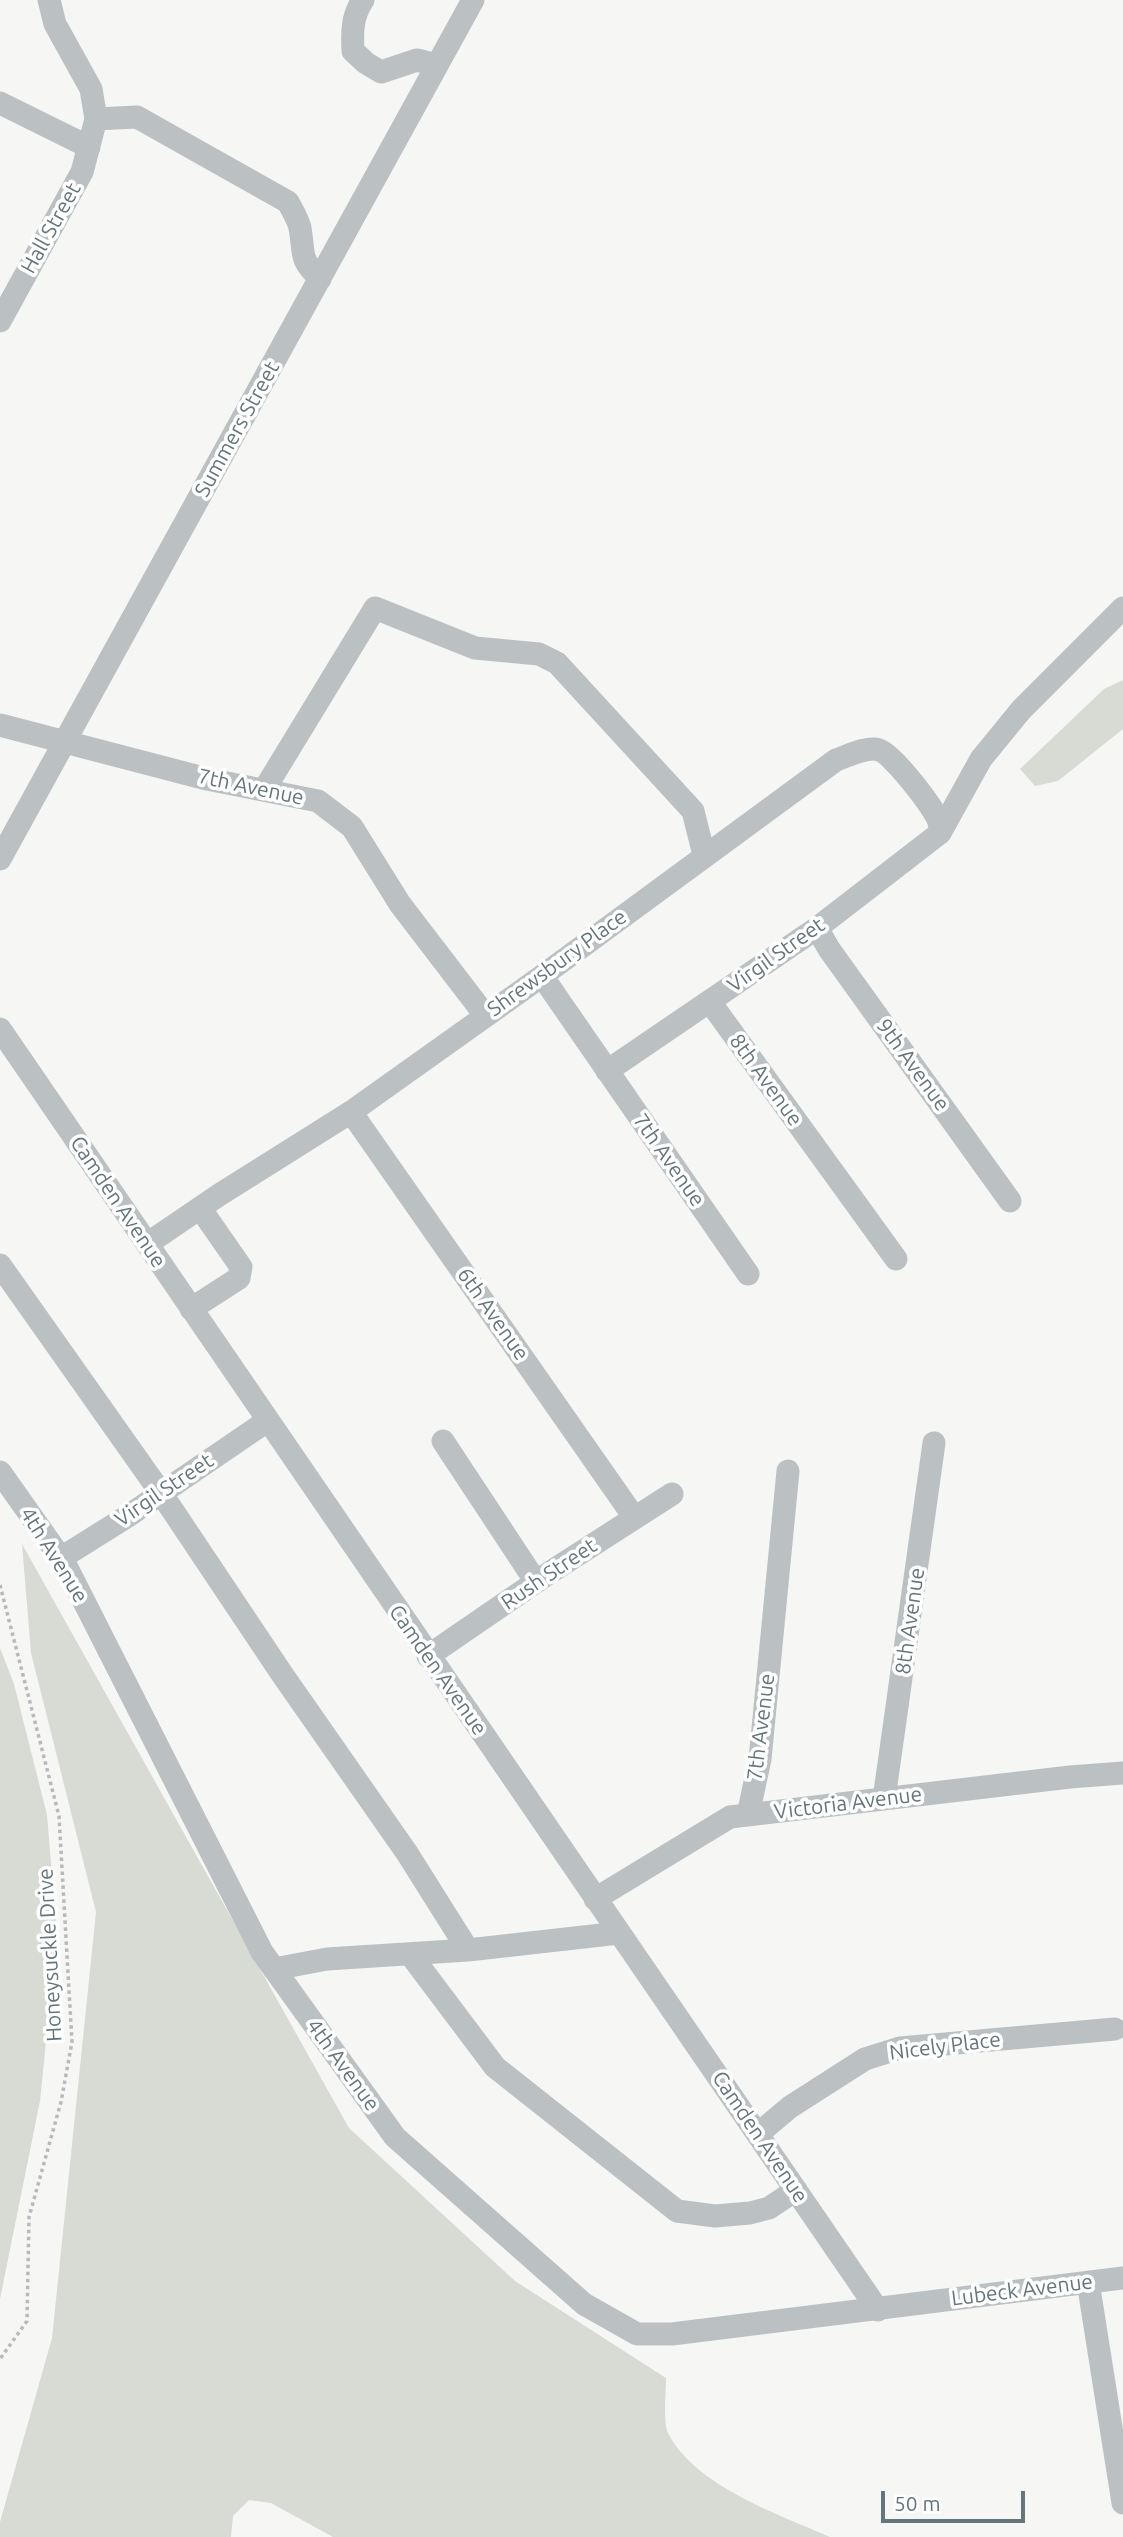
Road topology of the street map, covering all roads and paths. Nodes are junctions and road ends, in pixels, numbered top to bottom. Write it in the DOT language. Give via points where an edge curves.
graph roads {
  1 [pos="49,0"];
  2 [pos="363,0"];
  3 [pos="464,3"];
  4 [pos="437,65"];
  5 [pos="0,103"];
  6 [pos="96,119"];
  7 [pos="89,147"];
  8 [pos="320,279"];
  9 [pos="0,321"];
  10 [pos="1123,608"];
  11 [pos="0,725"];
  12 [pos="64,742"];
  13 [pos="264,790"];
  14 [pos="940,833"];
  15 [pos="704,855"];
  16 [pos="0,859"];
  17 [pos="817,928"];
  18 [pos="542,976"];
  19 [pos="710,1002"];
  20 [pos="485,1015"];
  21 [pos="1,1031"];
  22 [pos="607,1070"];
  23 [pos="352,1112"];
  24 [pos="1010,1201"];
  25 [pos="200,1208"];
  26 [pos="147,1244"];
  27 [pos="896,1259"];
  28 [pos="0,1265"];
  29 [pos="748,1274"];
  30 [pos="191,1309"];
  31 [pos="267,1420"];
  32 [pos="443,1440"];
  33 [pos="934,1443"];
  34 [pos="788,1471"];
  35 [pos="0,1472"];
  36 [pos="161,1493"];
  37 [pos="672,1494"];
  38 [pos="634,1517"];
  39 [pos="61,1558"];
  40 [pos="536,1582"];
  41 [pos="0,1586"];
  42 [pos="428,1656"];
  43 [pos="1123,1773"];
  44 [pos="884,1799"];
  45 [pos="748,1815"];
  46 [pos="596,1899"];
  47 [pos="619,1933"];
  48 [pos="468,1950"];
  49 [pos="410,1954"];
  50 [pos="274,1969"];
  51 [pos="1115,2029"];
  52 [pos="758,2134"];
  53 [pos="796,2190"];
  54 [pos="1123,2278"];
  55 [pos="1087,2282"];
  56 [pos="920,2303"];
  57 [pos="878,2310"];
  58 [pos="0,2358"];
  59 [pos="1123,2504"];
  1 -- 6 [label="street" via="55,24 91,89"];
  2 -- 4 [label="street" via="352,29 352,51 381,72 417,60"];
  3 -- 4 [label="street, Summers Street"];
  4 -- 8 [label="street, Summers Street"];
  5 -- 7 [label="street"];
  6 -- 7 [label="street, Hall Street"];
  6 -- 8 [label="street" via="137,117 288,202 300,226 302,255"];
  7 -- 9 [label="street, Hall Street" via="82,172"];
  8 -- 12 [label="street, Summers Street"];
  10 -- 14 [label="street" via="981,759"];
  11 -- 12 [label="street, 7th Avenue"];
  12 -- 13 [label="street, 7th Avenue"];
  12 -- 16 [label="street, Summers Street"];
  13 -- 15 [label="street" via="375,608 475,648 539,653 557,663 693,811"];
  13 -- 20 [label="street, 7th Avenue" via="318,801 352,827 400,904"];
  14 -- 15 [label="street, Shrewsbury Place" via="939,822 890,756 878,749 866,750 836,760"];
  14 -- 17 [label="street, Virgil Street"];
  15 -- 18 [label="street, Shrewsbury Place"];
  17 -- 19 [label="street, Virgil Street"];
  17 -- 24 [label="street, 9th Avenue"];
  18 -- 20 [label="street, Shrewsbury Place"];
  18 -- 22 [label="street, 7th Avenue"];
  19 -- 22 [label="street, Virgil Street"];
  19 -- 27 [label="street, 8th Avenue"];
  20 -- 23 [label="street, Shrewsbury Place"];
  21 -- 26 [label="street, Camden Avenue"];
  22 -- 29 [label="street, 7th Avenue"];
  23 -- 25 [label="street, Shrewsbury Place"];
  23 -- 38 [label="street, 6th Avenue"];
  25 -- 26 [label="street, Shrewsbury Place"];
  25 -- 30 [label="street" via="241,1267 239,1278"];
  26 -- 30 [label="street, Camden Avenue"];
  28 -- 36 [label="street"];
  30 -- 31 [label="street, Camden Avenue"];
  31 -- 36 [label="street, Virgil Street"];
  31 -- 42 [label="street, Camden Avenue"];
  32 -- 40 [label="street"];
  33 -- 44 [label="street, 8th Avenue"];
  34 -- 45 [label="street, 7th Avenue" via="760,1759"];
  35 -- 39 [label="street, 4th Avenue"];
  36 -- 39 [label="street, Virgil Street"];
  36 -- 48 [label="street"];
  37 -- 38 [label="street, Rush Street"];
  38 -- 40 [label="street, Rush Street"];
  39 -- 50 [label="street, 4th Avenue"];
  40 -- 42 [label="street, Rush Street"];
  41 -- 58 [label="path, Honeysuckle Drive" via="59,1816 72,2042 61,2102 29,2217 27,2321"];
  42 -- 46 [label="street, Camden Avenue"];
  43 -- 44 [label="street, Victoria Avenue"];
  44 -- 45 [label="street, Victoria Avenue"];
  45 -- 46 [label="street, Victoria Avenue" via="730,1817"];
  46 -- 47 [label="street, Camden Avenue"];
  47 -- 48 [label="street"];
  47 -- 52 [label="street, Camden Avenue"];
  48 -- 49 [label="street"];
  49 -- 50 [label="street" via="327,1959"];
  49 -- 53 [label="street" via="495,2067 677,2211 715,2216 750,2213 769,2208"];
  50 -- 57 [label="street, 4th Avenue" via="395,2137 584,2304 637,2334 673,2334"];
  51 -- 52 [label="street, Nicely Place" via="900,2048 865,2059 790,2107"];
  52 -- 53 [label="street, Camden Avenue"];
  53 -- 57 [label="street, Camden Avenue"];
  54 -- 55 [label="street, Lubeck Avenue"];
  55 -- 56 [label="street, Lubeck Avenue"];
  55 -- 59 [label="street"];
  56 -- 57 [label="street, 4th Avenue"];
}
